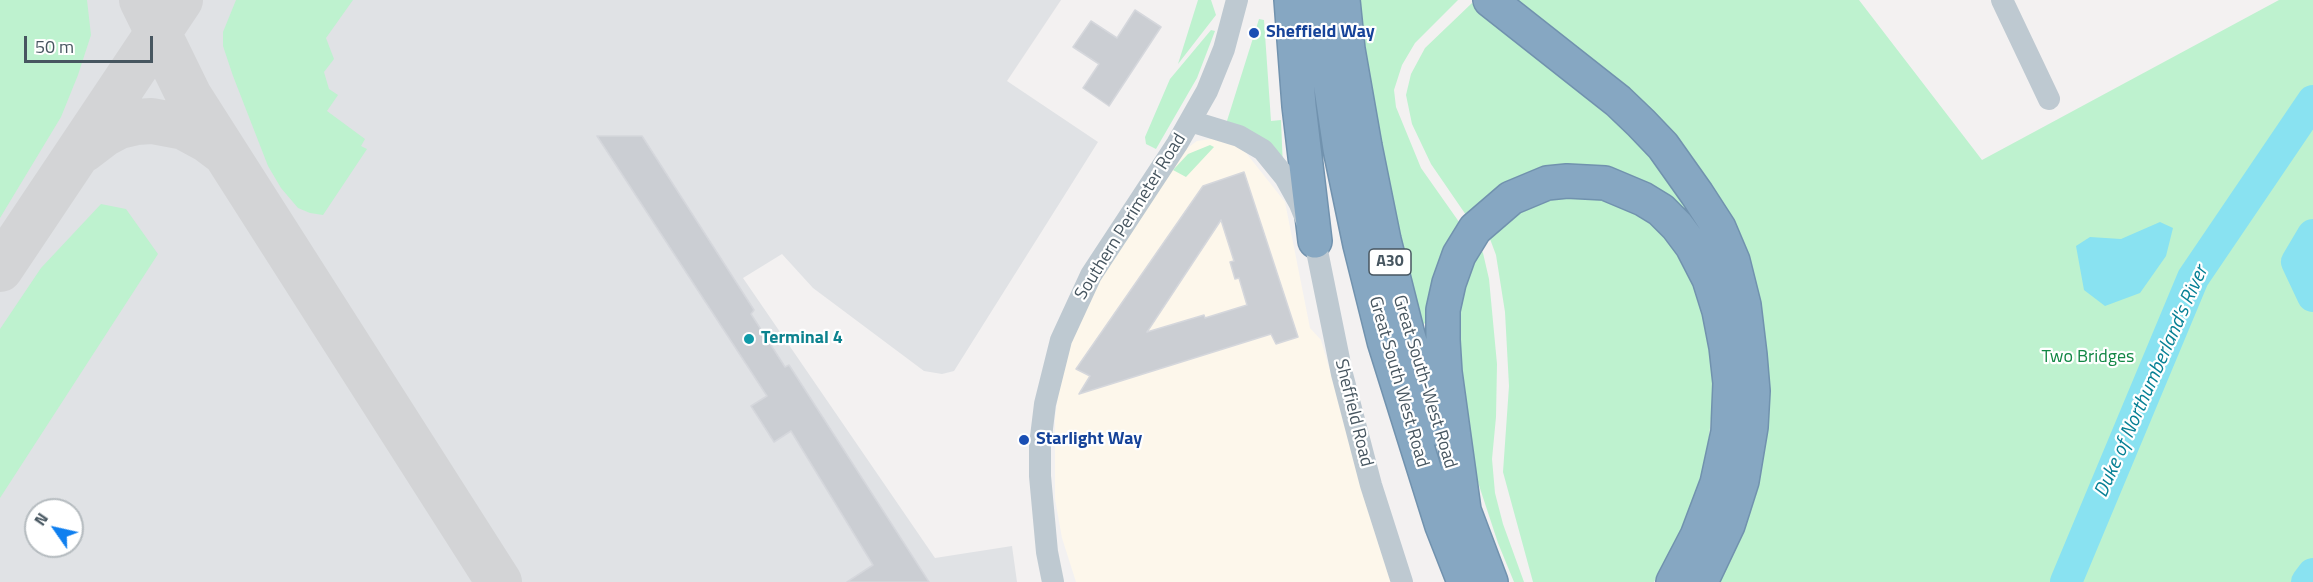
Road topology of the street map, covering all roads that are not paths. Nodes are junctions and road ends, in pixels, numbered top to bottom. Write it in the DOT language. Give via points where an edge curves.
graph roads {
  1 [pos="1237,0"];
  2 [pos="1291,0"];
  3 [pos="1318,0"];
  4 [pos="1343,0"];
  5 [pos="1490,0"];
  6 [pos="2002,0"];
  7 [pos="2049,99"];
  8 [pos="1190,121"];
  9 [pos="1315,241"];
  10 [pos="1465,517"];
  11 [pos="1053,582"];
  12 [pos="1402,582"];
  13 [pos="1464,582"];
  14 [pos="1491,582"];
  15 [pos="1673,582"];
  16 [pos="1701,582"];
  1 -- 8 [label="street, Southern Perimeter Road" via="1224,49"];
  2 -- 9 [label="highway"];
  3 -- 13 [label="highway, Great South West Road / A30" via="1340,149 1378,320 1442,526"];
  4 -- 10 [label="highway, Great South-West Road / A30" via="1348,49 1384,240 1408,335"];
  5 -- 16 [label="highway" via="1618,102 1655,138 1719,228 1733,261 1750,355 1751,427 1742,481 1728,525"];
  6 -- 7 [label="street"];
  8 -- 9 [label="street" via="1239,136 1263,150 1292,188"];
  8 -- 11 [label="street, Southern Perimeter Road" via="1091,275 1061,340 1045,404 1040,445 1046,541"];
  9 -- 12 [label="street, Sheffield Road" via="1342,374 1371,486"];
  10 -- 14 [label="highway, Great South-West Road / A30"];
  10 -- 15 [label="highway" via="1443,340 1443,310 1459,255 1475,229 1511,198 1546,183 1605,183 1661,210 1692,246 1709,279 1726,347 1730,383 1728,432 1719,473 1697,536"];
}
